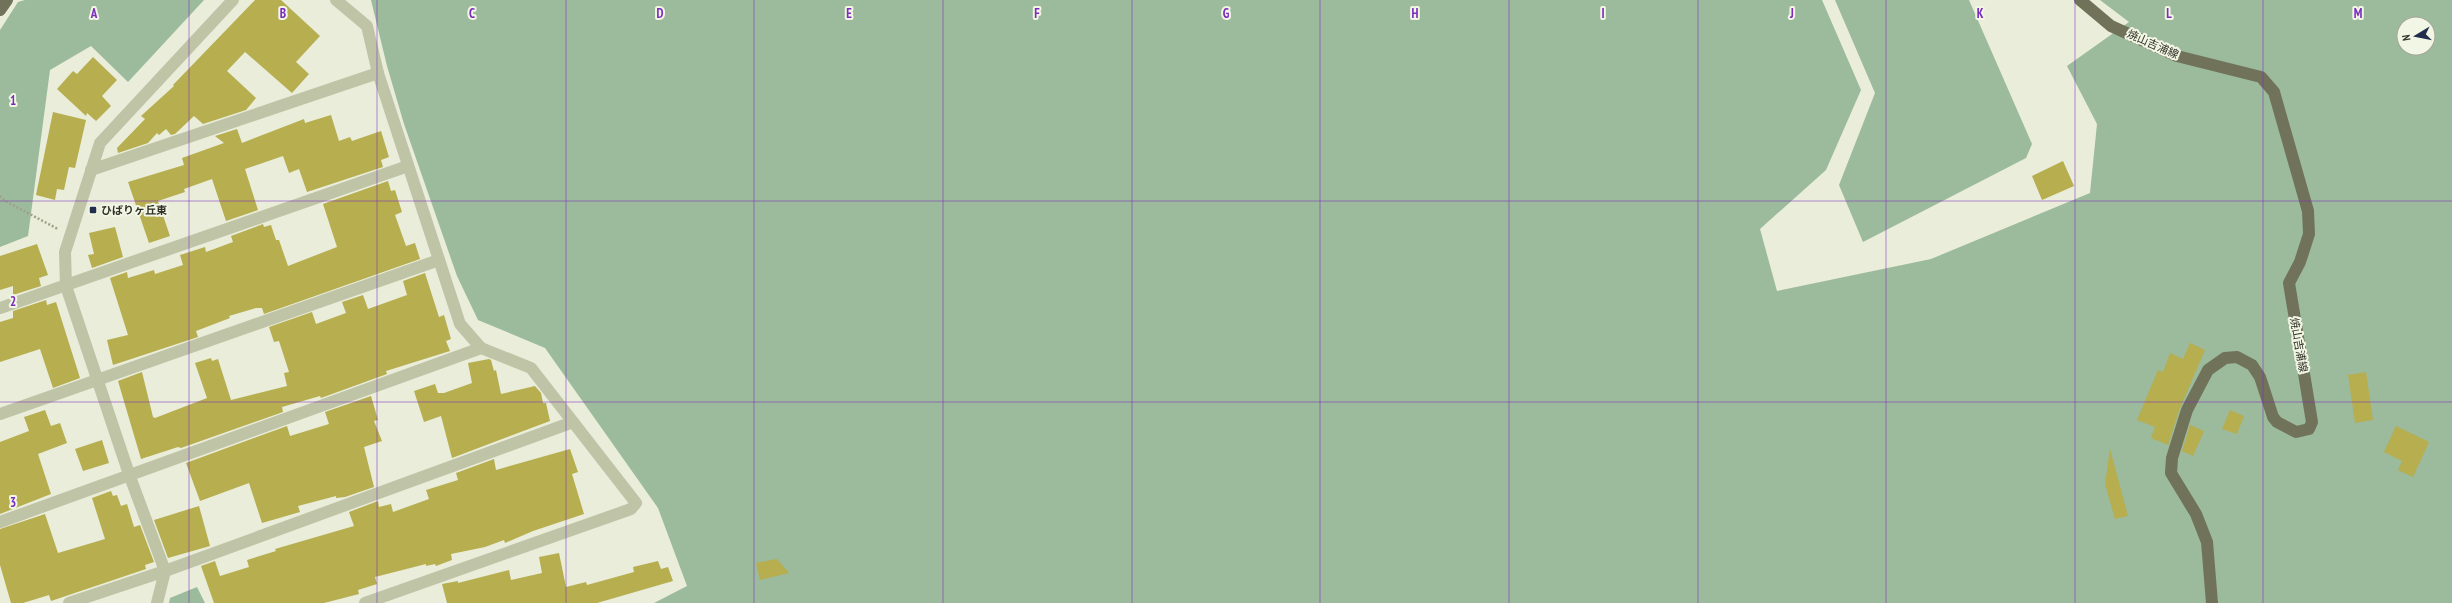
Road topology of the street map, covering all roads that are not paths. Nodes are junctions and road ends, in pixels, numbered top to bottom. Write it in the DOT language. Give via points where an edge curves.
graph roads {
  1 [pos="6,0"];
  2 [pos="233,0"];
  3 [pos="336,0"];
  4 [pos="2080,0"];
  5 [pos="0,10"];
  6 [pos="378,72"];
  7 [pos="408,166"];
  8 [pos="91,170"];
  9 [pos="439,260"];
  10 [pos="66,286"];
  11 [pos="0,308"];
  12 [pos="481,348"];
  13 [pos="98,381"];
  14 [pos="0,414"];
  15 [pos="573,422"];
  16 [pos="129,474"];
  17 [pos="0,522"];
  18 [pos="165,571"];
  19 [pos="69,603"];
  20 [pos="157,603"];
  21 [pos="365,603"];
  22 [pos="2212,603"];
  1 -- 5 [label="main road"];
  2 -- 8 [label="street" via="100,143"];
  3 -- 6 [label="street" via="367,26"];
  4 -- 22 [label="main road, 焼山吉浦線" via="2112,26 2177,56 2261,77 2274,92 2308,211 2310,234 2289,283 2312,422 2309,428 2296,432 2277,422 2260,377 2252,365 2237,356 2225,358 2208,370 2187,410 2172,458 2171,473 2196,514 2207,542"];
  6 -- 7 [label="street"];
  6 -- 8 [label="street"];
  7 -- 9 [label="street"];
  7 -- 10 [label="street"];
  8 -- 10 [label="street" via="66,252"];
  9 -- 12 [label="street" via="460,324"];
  9 -- 13 [label="street"];
  10 -- 11 [label="street"];
  10 -- 13 [label="street"];
  12 -- 15 [label="street" via="531,368"];
  12 -- 16 [label="street" via="443,364"];
  13 -- 14 [label="street"];
  13 -- 16 [label="street"];
  15 -- 18 [label="street"];
  15 -- 21 [label="street" via="636,503 632,509"];
  16 -- 17 [label="street"];
  16 -- 18 [label="street"];
  18 -- 19 [label="street"];
  18 -- 20 [label="street"];
}
